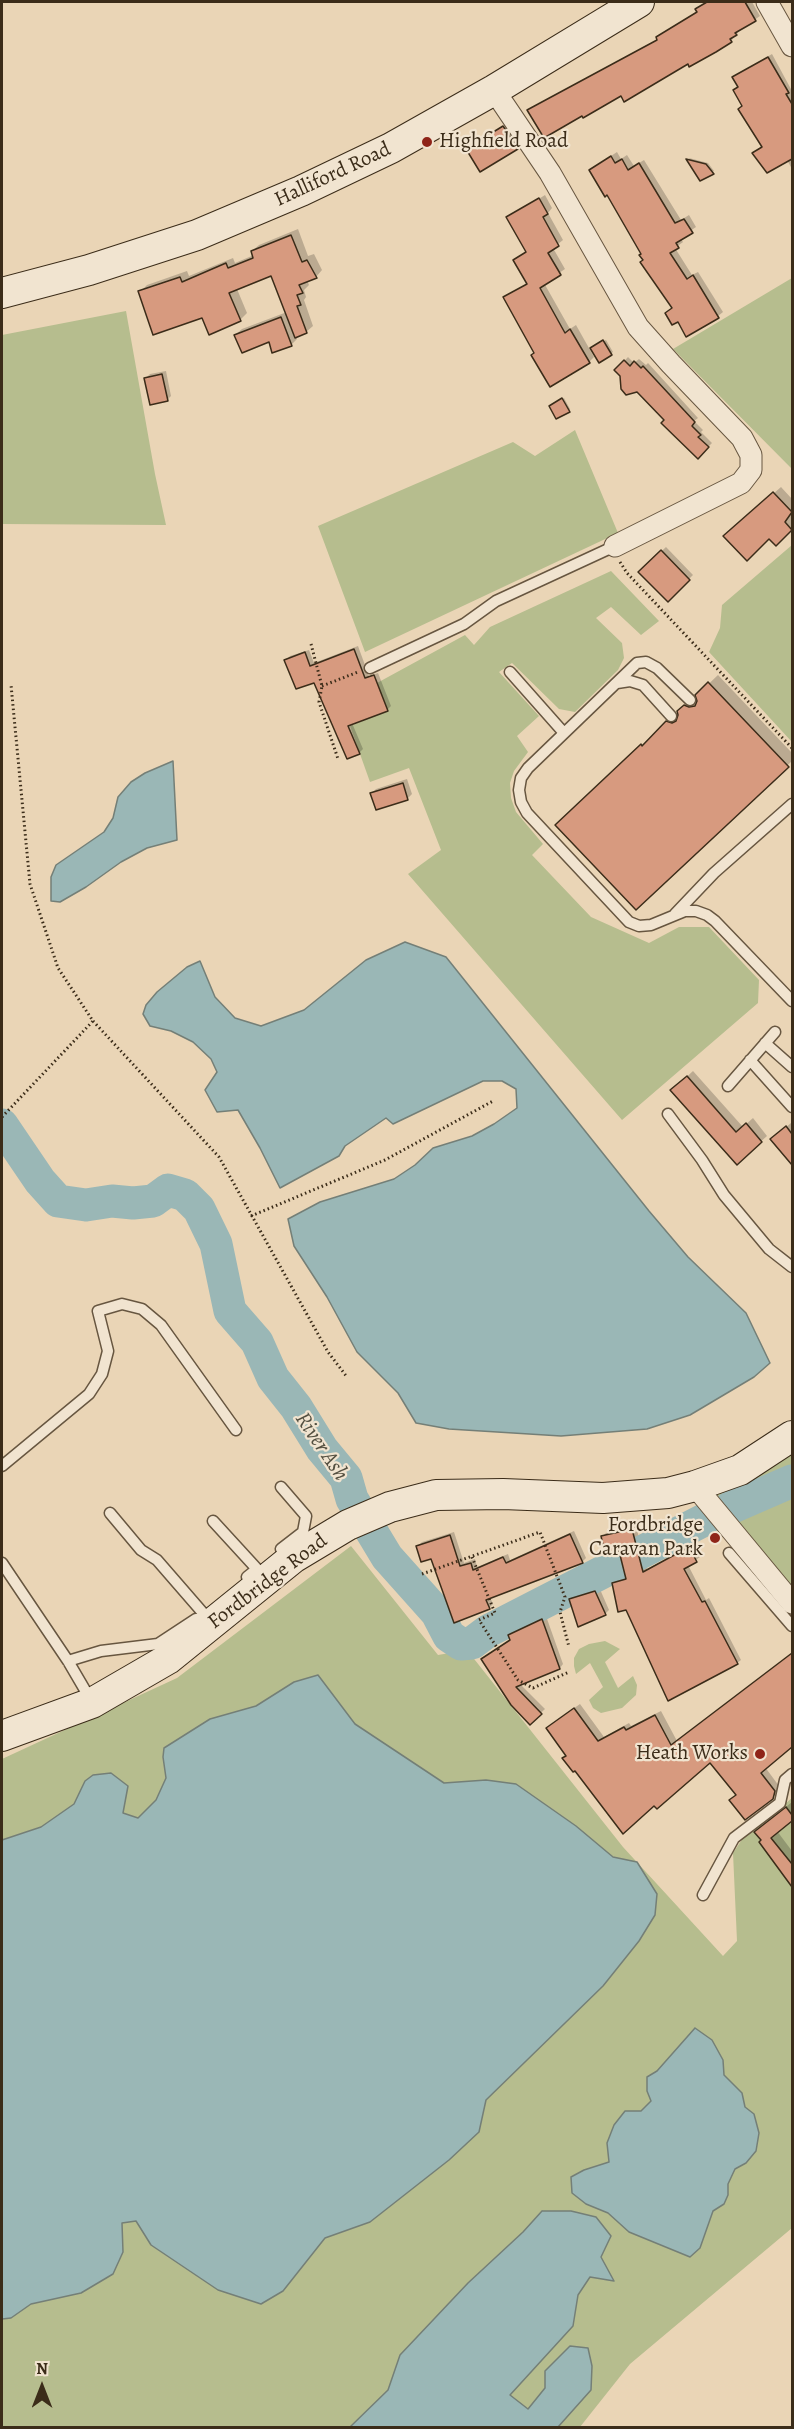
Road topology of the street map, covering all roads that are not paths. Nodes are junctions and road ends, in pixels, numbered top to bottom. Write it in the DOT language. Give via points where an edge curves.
graph roads {
  1 [pos="639,2"];
  2 [pos="767,2"];
  3 [pos="792,46"];
  4 [pos="494,90"];
  5 [pos="2,293"];
  6 [pos="615,546"];
  7 [pos="370,668"];
  8 [pos="510,672"];
  9 [pos="616,684"];
  10 [pos="690,700"];
  11 [pos="671,716"];
  12 [pos="564,733"];
  13 [pos="792,804"];
  14 [pos="675,914"];
  15 [pos="792,1000"];
  16 [pos="775,1032"];
  17 [pos="765,1043"];
  18 [pos="750,1060"];
  19 [pos="792,1067"];
  20 [pos="728,1086"];
  21 [pos="792,1107"];
  22 [pos="668,1114"];
  23 [pos="792,1267"];
  24 [pos="236,1430"];
  25 [pos="792,1436"];
  26 [pos="2,1466"];
  27 [pos="695,1486"];
  28 [pos="281,1487"];
  29 [pos="110,1513"];
  30 [pos="213,1521"];
  31 [pos="729,1553"];
  32 [pos="2,1563"];
  33 [pos="261,1569"];
  34 [pos="792,1603"];
  35 [pos="792,1626"];
  36 [pos="68,1661"];
  37 [pos="92,1703"];
  38 [pos="2,1736"];
  39 [pos="792,1774"];
  40 [pos="703,1895"];
  1 -- 4 [label="street, Halliford Road"];
  2 -- 3 [label="street"];
  4 -- 5 [label="street, Halliford Road" via="392,148 223,225 89,270"];
  4 -- 6 [label="street" via="550,172 638,327 742,438 751,455 752,470 741,483"];
  6 -- 7 [label="lane" via="496,601 464,624"];
  8 -- 12 [label="lane"];
  9 -- 10 [label="lane" via="637,663 646,662"];
  9 -- 11 [label="lane" via="630,681 643,685"];
  9 -- 12 [label="lane"];
  12 -- 14 [label="lane" via="521,778 519,790 526,813 629,922 651,925"];
  13 -- 14 [label="lane" via="714,873"];
  14 -- 15 [label="lane" via="696,911 716,921"];
  16 -- 17 [label="lane"];
  17 -- 18 [label="lane"];
  17 -- 19 [label="lane"];
  18 -- 20 [label="lane"];
  18 -- 21 [label="lane"];
  22 -- 23 [label="lane" via="724,1195 769,1249"];
  24 -- 26 [label="lane" via="161,1325 142,1309 122,1304 98,1311 108,1351 102,1374 89,1394"];
  25 -- 27 [label="street, Fordbridge Road" via="740,1470"];
  27 -- 33 [label="street, Fordbridge Road" via="668,1493 603,1498 436,1496 390,1507 348,1525 292,1558"];
  27 -- 34 [label="street"];
  28 -- 33 [label="lane" via="306,1516 303,1532"];
  29 -- 36 [label="lane" via="141,1550 157,1560 207,1610 158,1644 100,1651"];
  30 -- 33 [label="lane"];
  31 -- 35 [label="lane"];
  32 -- 36 [label="lane"];
  33 -- 37 [label="street, Fordbridge Road" via="168,1659"];
  36 -- 37 [label="lane"];
  37 -- 38 [label="street, Fordbridge Road"];
  39 -- 40 [label="lane" via="785,1780 780,1803 734,1838"];
}
